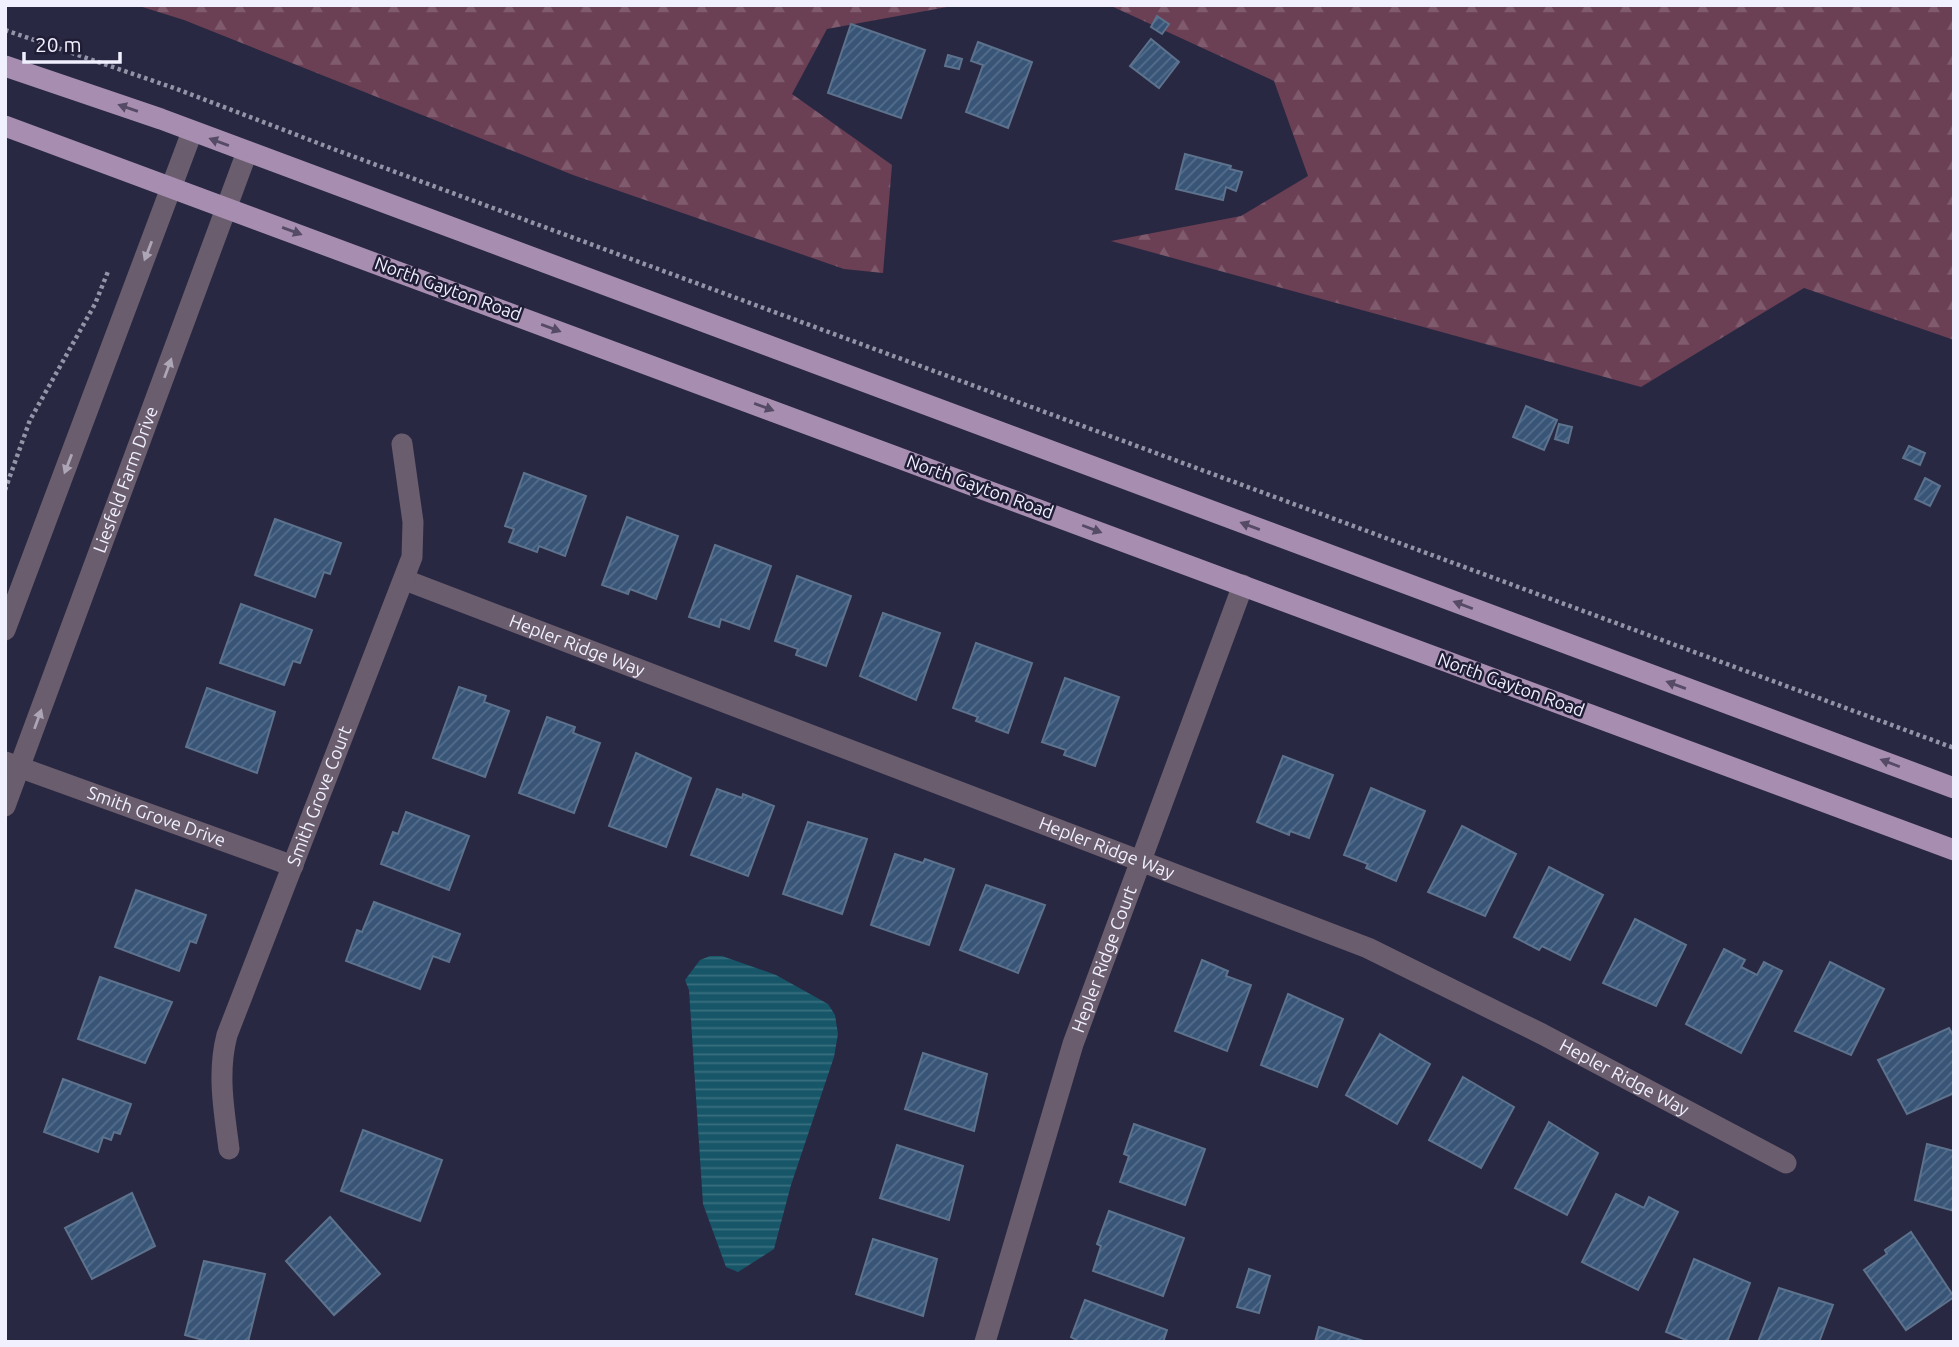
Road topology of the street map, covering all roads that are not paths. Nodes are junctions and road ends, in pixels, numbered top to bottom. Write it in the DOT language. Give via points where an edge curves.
graph roads {
  1 [pos="5,65"];
  2 [pos="5,126"];
  3 [pos="192,132"];
  4 [pos="247,152"];
  5 [pos="171,186"];
  6 [pos="228,207"];
  7 [pos="402,444"];
  8 [pos="405,580"];
  9 [pos="1243,585"];
  10 [pos="5,630"];
  11 [pos="13,765"];
  12 [pos="1954,788"];
  13 [pos="5,806"];
  14 [pos="1954,850"];
  15 [pos="1141,863"];
  16 [pos="293,866"];
  17 [pos="229,1149"];
  18 [pos="1786,1163"];
  19 [pos="985,1342"];
  3 -- 1 [label="main road, one-way"];
  2 -- 5 [label="main road, North Gayton Road"];
  4 -- 3 [label="main road, one-way"];
  3 -- 5 [label="street"];
  4 -- 6 [label="street, Liesfeld Farm Drive"];
  12 -- 4 [label="main road, one-way"];
  5 -- 6 [label="main road, North Gayton Road"];
  5 -- 10 [label="street, one-way"];
  6 -- 9 [label="main road, North Gayton Road, one-way"];
  11 -- 6 [label="street, Liesfeld Farm Drive, one-way"];
  7 -- 8 [label="street, Smith Grove Court" via="414,541"];
  8 -- 15 [label="street, Hepler Ridge Way"];
  8 -- 16 [label="street, Smith Grove Court"];
  9 -- 14 [label="main road, North Gayton Road"];
  9 -- 15 [label="street, Hepler Ridge Court"];
  11 -- 13 [label="street, Liesfeld Farm Drive"];
  11 -- 16 [label="street, Smith Grove Drive"];
  15 -- 18 [label="street, Hepler Ridge Way" via="1368,948"];
  15 -- 19 [label="street, Hepler Ridge Court" via="1073,1044"];
  16 -- 17 [label="street, Smith Grove Court" via="222,1056 220,1080"];
}
